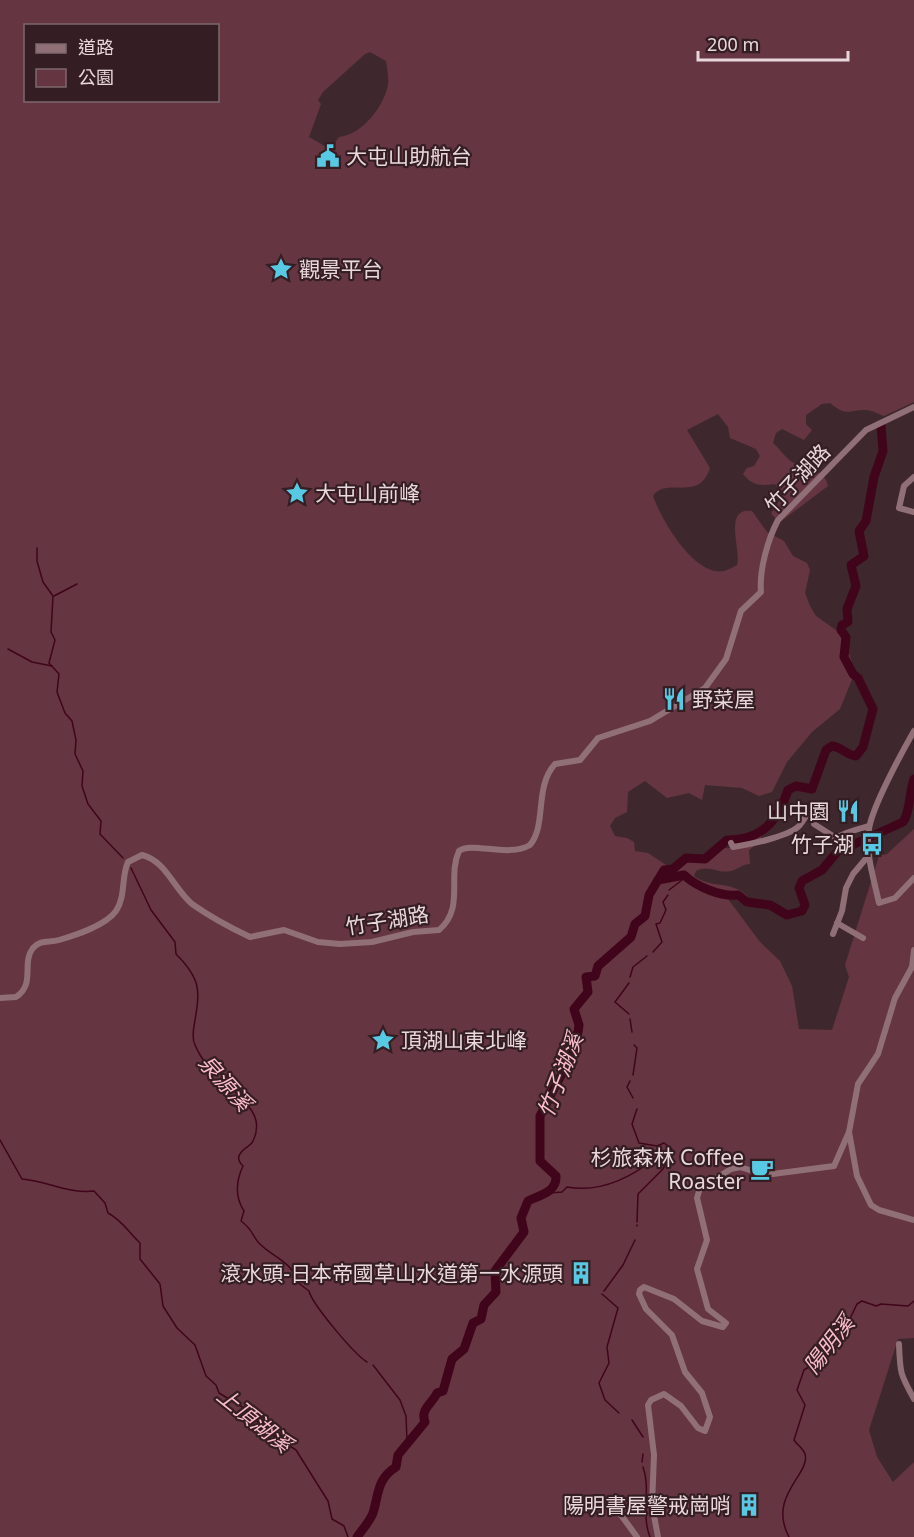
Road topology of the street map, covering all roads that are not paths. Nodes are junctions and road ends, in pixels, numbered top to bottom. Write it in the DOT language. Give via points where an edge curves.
graph roads {
  1 [pos="914,407"];
  2 [pos="914,477"];
  3 [pos="914,512"];
  4 [pos="914,730"];
  5 [pos="869,826"];
  6 [pos="730,843"];
  7 [pos="869,855"];
  8 [pos="914,878"];
  9 [pos="837,922"];
  10 [pos="833,934"];
  11 [pos="863,938"];
  12 [pos="914,950"];
  13 [pos="0,998"];
  14 [pos="849,1132"];
  15 [pos="914,1220"];
  16 [pos="898,1344"];
  17 [pos="914,1399"];
  18 [pos="614,1511"];
  19 [pos="637,1537"];
  20 [pos="658,1537"];
  1 -- 13 [label="street, 竹子湖路" via="866,430 778,520 770,535 761,592 741,611 726,659 705,688 650,721 598,738 580,760 555,764 542,792 536,834 530,844 506,851 466,847 459,851 455,863 455,901 448,920 439,930 340,944 318,942 284,930 250,937 194,905 179,892 158,862 142,855 128,862 116,911 78,933 37,944 29,955 26,987 16,997"];
  2 -- 3 [label="street" via="904,486 899,508"];
  4 -- 5 [label="street"];
  5 -- 6 [label="street" via="831,837 813,824 809,812 792,831 733,847"];
  5 -- 7 [label="street"];
  7 -- 8 [label="street" via="879,903 895,898"];
  7 -- 9 [label="street" via="846,888"];
  9 -- 10 [label="street"];
  9 -- 11 [label="street"];
  12 -- 14 [label="street" via="912,967 895,998 878,1054 858,1084"];
  14 -- 15 [label="street" via="857,1176 870,1205"];
  14 -- 20 [label="street" via="834,1166 765,1175 740,1167 700,1188 697,1198 707,1240 697,1269 708,1310 726,1323 723,1327 702,1321 674,1299 644,1287 639,1292 646,1309 672,1335 681,1364 698,1384 710,1417 705,1431 664,1394 648,1405 654,1455 652,1505"];
  16 -- 17 [label="street" via="898,1366"];
  18 -- 19 [label="street"];
}
